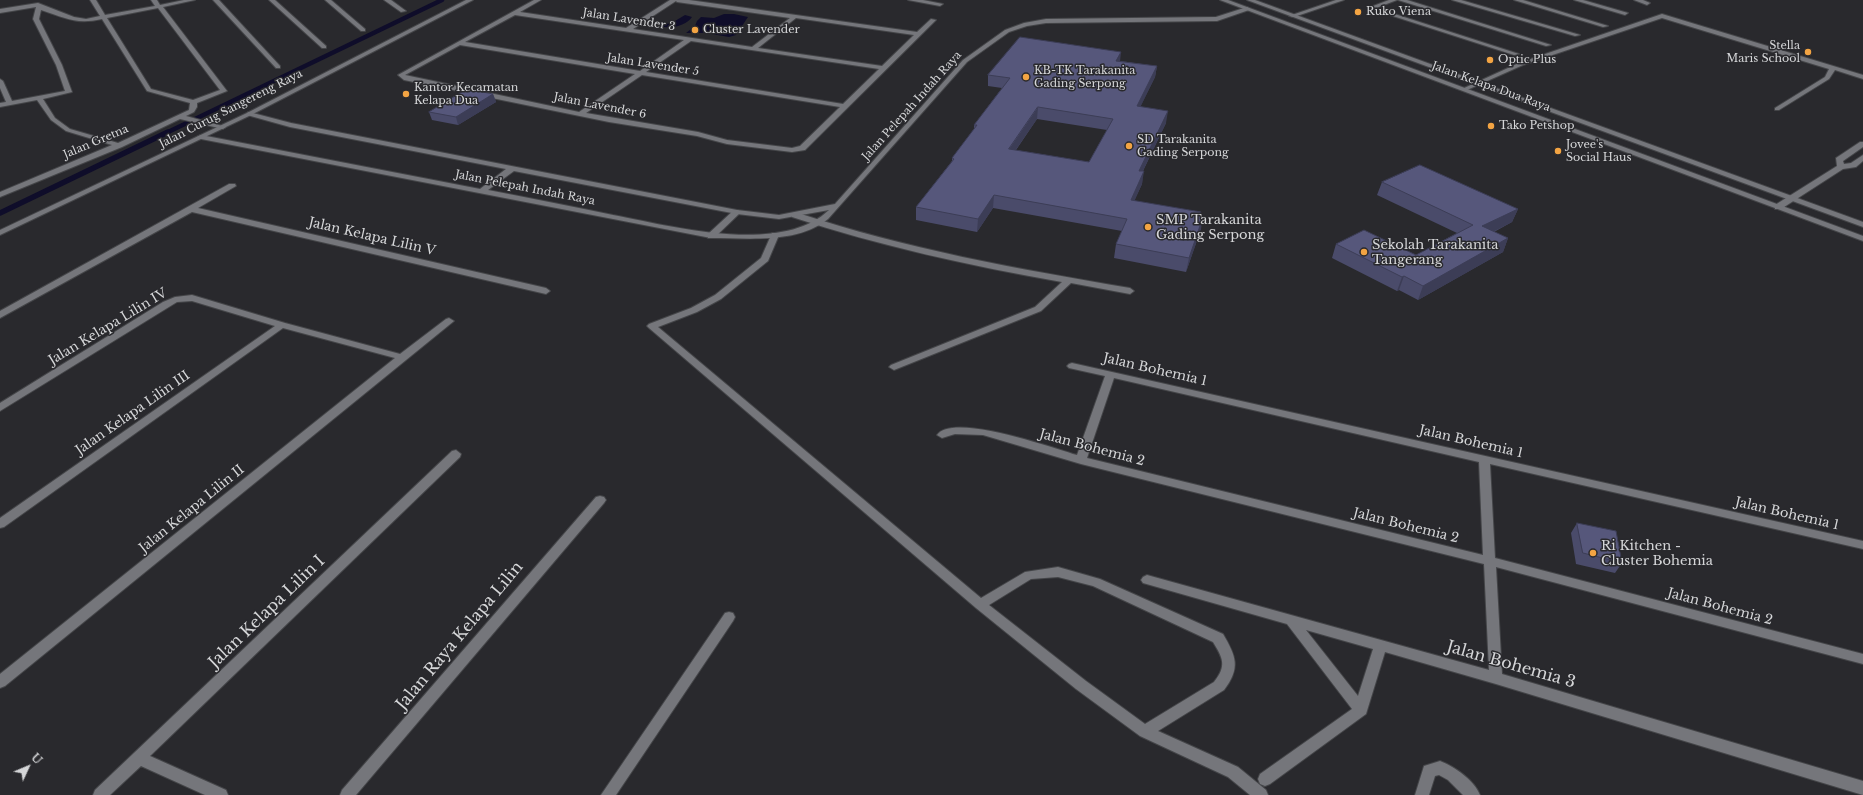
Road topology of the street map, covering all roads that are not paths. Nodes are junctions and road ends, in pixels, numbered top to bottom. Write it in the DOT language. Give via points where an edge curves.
graph roads {
  1 [pos="30,0"];
  2 [pos="93,0"];
  3 [pos="154,0"];
  4 [pos="192,0"];
  5 [pos="216,0"];
  6 [pos="272,0"];
  7 [pos="328,0"];
  8 [pos="387,0"];
  9 [pos="470,0"];
  10 [pos="538,0"];
  11 [pos="676,0"];
  12 [pos="911,0"];
  13 [pos="1223,0"];
  14 [pos="1250,0"];
  15 [pos="1341,0"];
  16 [pos="1394,0"];
  17 [pos="1401,0"];
  18 [pos="1455,0"];
  19 [pos="1517,0"];
  20 [pos="1577,0"];
  21 [pos="1637,0"];
  22 [pos="1647,2"];
  23 [pos="741,4"];
  24 [pos="940,4"];
  25 [pos="38,6"];
  26 [pos="158,7"];
  27 [pos="735,8"];
  28 [pos="1247,9"];
  29 [pos="0,11"];
  30 [pos="403,12"];
  31 [pos="514,13"];
  32 [pos="1625,13"];
  33 [pos="794,16"];
  34 [pos="1292,16"];
  35 [pos="104,17"];
  36 [pos="933,20"];
  37 [pos="1605,26"];
  38 [pos="363,30"];
  39 [pos="627,30"];
  40 [pos="918,34"];
  41 [pos="1577,35"];
  42 [pos="690,39"];
  43 [pos="458,43"];
  44 [pos="1548,45"];
  45 [pos="324,47"];
  46 [pos="753,49"];
  47 [pos="1516,54"];
  48 [pos="278,67"];
  49 [pos="883,68"];
  50 [pos="1833,68"];
  51 [pos="641,73"];
  52 [pos="1863,77"];
  53 [pos="0,82"];
  54 [pos="1477,83"];
  55 [pos="1464,89"];
  56 [pos="39,98"];
  57 [pos="193,102"];
  58 [pos="10,103"];
  59 [pos="0,105"];
  60 [pos="845,106"];
  61 [pos="1776,109"];
  62 [pos="582,113"];
  63 [pos="249,114"];
  64 [pos="179,117"];
  65 [pos="219,126"];
  66 [pos="201,137"];
  67 [pos="1863,144"];
  68 [pos="119,145"];
  69 [pos="1863,157"];
  70 [pos="1841,167"];
  71 [pos="514,168"];
  72 [pos="232,186"];
  73 [pos="482,191"];
  74 [pos="0,196"];
  75 [pos="1792,199"];
  76 [pos="838,205"];
  77 [pos="1778,207"];
  78 [pos="191,209"];
  79 [pos="737,212"];
  80 [pos="795,215"];
  81 [pos="817,223"];
  82 [pos="1863,225"];
  83 [pos="0,233"];
  84 [pos="775,235"];
  85 [pos="711,236"];
  86 [pos="1863,239"];
  87 [pos="1069,280"];
  88 [pos="546,291"];
  89 [pos="1130,291"];
  90 [pos="0,315"];
  91 [pos="449,321"];
  92 [pos="282,325"];
  93 [pos="402,357"];
  94 [pos="1072,366"];
  95 [pos="894,367"];
  96 [pos="1110,375"];
  97 [pos="0,408"];
  98 [pos="942,435"];
  99 [pos="456,454"];
  100 [pos="1484,459"];
  101 [pos="1081,460"];
  102 [pos="600,500"];
  103 [pos="0,524"];
  104 [pos="1863,546"];
  105 [pos="1489,561"];
  106 [pos="1147,580"];
  107 [pos="980,605"];
  108 [pos="729,618"];
  109 [pos="1291,620"];
  110 [pos="1381,645"];
  111 [pos="1863,659"];
  112 [pos="1496,678"];
  113 [pos="0,682"];
  114 [pos="1361,710"];
  115 [pos="1145,732"];
  116 [pos="139,758"];
  117 [pos="1265,779"];
  118 [pos="1863,788"];
  119 [pos="100,795"];
  120 [pos="221,795"];
  121 [pos="347,795"];
  122 [pos="608,795"];
  123 [pos="1261,795"];
  124 [pos="1422,795"];
  125 [pos="1473,795"];
  1 -- 25 [label="street"];
  2 -- 35 [label="street"];
  3 -- 26 [label="street"];
  4 -- 26 [label="street"];
  5 -- 48 [label="street"];
  6 -- 45 [label="street"];
  7 -- 38 [label="street"];
  8 -- 30 [label="street"];
  9 -- 63 [label="street, Jalan Curug Sangereng Raya" via="384,42"];
  10 -- 31 [label="street"];
  11 -- 27 [label="street"];
  11 -- 39 [label="street"];
  12 -- 24 [label="street"];
  13 -- 28 [label="street, Jalan Kelapa Dua Raya"];
  14 -- 34 [label="street, Jalan Kelapa Dua Raya"];
  15 -- 34 [label="street"];
  16 -- 47 [label="street" via="1371,8"];
  17 -- 44 [label="street"];
  18 -- 41 [label="street"];
  19 -- 37 [label="street"];
  20 -- 32 [label="street"];
  21 -- 22 [label="street"];
  23 -- 27 [label="street"];
  25 -- 29 [label="street"];
  25 -- 35 [label="street" via="73,20 86,21"];
  25 -- 56 [label="street" via="36,19 60,65 70,92"];
  26 -- 35 [label="street"];
  26 -- 57 [label="street" via="224,91"];
  27 -- 33 [label="street"];
  28 -- 55 [label="street, Jalan Kelapa Dua Raya"];
  28 -- 76 [label="street, Jalan Pelepah Indah Raya" via="1218,19 1046,21 1026,24 1007,31 965,61"];
  31 -- 39 [label="street, Jalan Lavender 3"];
  31 -- 43 [label="street"];
  33 -- 40 [label="street"];
  33 -- 46 [label="street"];
  34 -- 54 [label="street, Jalan Kelapa Dua Raya"];
  35 -- 57 [label="street" via="149,90"];
  36 -- 40 [label="street"];
  39 -- 42 [label="street, Jalan Lavender 3"];
  40 -- 49 [label="street"];
  42 -- 46 [label="street, Jalan Lavender 3"];
  42 -- 51 [label="street"];
  43 -- 51 [label="street, Jalan Lavender 5"];
  43 -- 62 [label="street, Jalan Lavender 6" via="401,75 404,78"];
  46 -- 49 [label="street, Jalan Lavender 3"];
  49 -- 60 [label="street"];
  50 -- 52 [label="street"];
  50 -- 54 [label="street" via="1662,16 1521,64"];
  50 -- 61 [label="street" via="1827,78"];
  51 -- 60 [label="street, Jalan Lavender 5"];
  51 -- 62 [label="street"];
  53 -- 58 [label="street"];
  54 -- 55 [label="street"];
  54 -- 75 [label="street, Jalan Kelapa Dua Raya"];
  55 -- 77 [label="street, Jalan Kelapa Dua Raya"];
  56 -- 58 [label="street"];
  56 -- 68 [label="street" via="53,119 68,130"];
  57 -- 64 [label="street, Jalan Gretna" via="192,111"];
  58 -- 59 [label="street"];
  60 -- 62 [label="street, Jalan Lavender 6" via="802,148 792,150 727,142 698,134"];
  63 -- 65 [label="street, Jalan Curug Sangereng Raya"];
  63 -- 71 [label="street, Jalan Pelepah Indah Raya" via="290,125"];
  64 -- 65 [label="street"];
  64 -- 68 [label="street, Jalan Gretna"];
  65 -- 66 [label="street, Jalan Curug Sangereng Raya"];
  66 -- 73 [label="street, Jalan Pelepah Indah Raya"];
  66 -- 83 [label="street, Jalan Curug Sangereng Raya"];
  67 -- 70 [label="street" via="1840,160"];
  68 -- 74 [label="street, Jalan Gretna"];
  69 -- 70 [label="street" via="1853,165"];
  70 -- 75 [label="street"];
  71 -- 73 [label="street"];
  71 -- 79 [label="street, Jalan Pelepah Indah Raya"];
  72 -- 78 [label="street"];
  73 -- 85 [label="street, Jalan Pelepah Indah Raya"];
  75 -- 77 [label="street"];
  75 -- 82 [label="street, Jalan Kelapa Dua Raya"];
  76 -- 80 [label="street, Jalan Pelepah Indah Raya"];
  76 -- 81 [label="street, Jalan Pelepah Indah Raya"];
  77 -- 86 [label="street, Jalan Kelapa Dua Raya"];
  78 -- 88 [label="street, Jalan Kelapa Lilin V"];
  78 -- 90 [label="street"];
  79 -- 80 [label="street, Jalan Pelepah Indah Raya" via="779,217"];
  79 -- 85 [label="street"];
  80 -- 81 [label="street"];
  81 -- 84 [label="street, Jalan Pelepah Indah Raya"];
  81 -- 87 [label="street" via="949,257"];
  84 -- 85 [label="street, Jalan Pelepah Indah Raya"];
  84 -- 107 [label="street" via="765,259 718,297 694,310 652,326"];
  87 -- 89 [label="street"];
  87 -- 95 [label="street" via="1038,309"];
  91 -- 93 [label="street, Jalan Kelapa Lilin II"];
  92 -- 93 [label="street"];
  92 -- 97 [label="street, Jalan Kelapa Lilin IV" via="192,298 175,300"];
  92 -- 103 [label="street, Jalan Kelapa Lilin III"];
  93 -- 113 [label="street, Jalan Kelapa Lilin II"];
  94 -- 96 [label="street, Jalan Bohemia 1"];
  96 -- 100 [label="street, Jalan Bohemia 1"];
  96 -- 101 [label="street"];
  98 -- 101 [label="street, Jalan Bohemia 2" via="954,430 983,432"];
  99 -- 116 [label="street, Jalan Kelapa Lilin I"];
  100 -- 104 [label="street, Jalan Bohemia 1"];
  100 -- 105 [label="street"];
  101 -- 105 [label="street, Jalan Bohemia 2"];
  102 -- 121 [label="street, Jalan Raya Kelapa Lilin"];
  105 -- 111 [label="street, Jalan Bohemia 2"];
  105 -- 112 [label="street"];
  106 -- 109 [label="street, Jalan Bohemia 3"];
  107 -- 115 [label="street"];
  107 -- 115 [label="street" via="1029,574 1058,572 1096,582 1218,638 1228,653 1229,671 1225,679 1219,686"];
  108 -- 122 [label="street"];
  109 -- 110 [label="street, Jalan Bohemia 3"];
  109 -- 114 [label="street"];
  110 -- 112 [label="street, Jalan Bohemia 3"];
  110 -- 114 [label="street"];
  112 -- 118 [label="street, Jalan Bohemia 3"];
  114 -- 117 [label="street"];
  115 -- 123 [label="street" via="1233,772"];
  116 -- 119 [label="street, Jalan Kelapa Lilin I"];
  116 -- 120 [label="street"];
  124 -- 125 [label="street" via="1429,771 1440,768 1453,775"];
}
